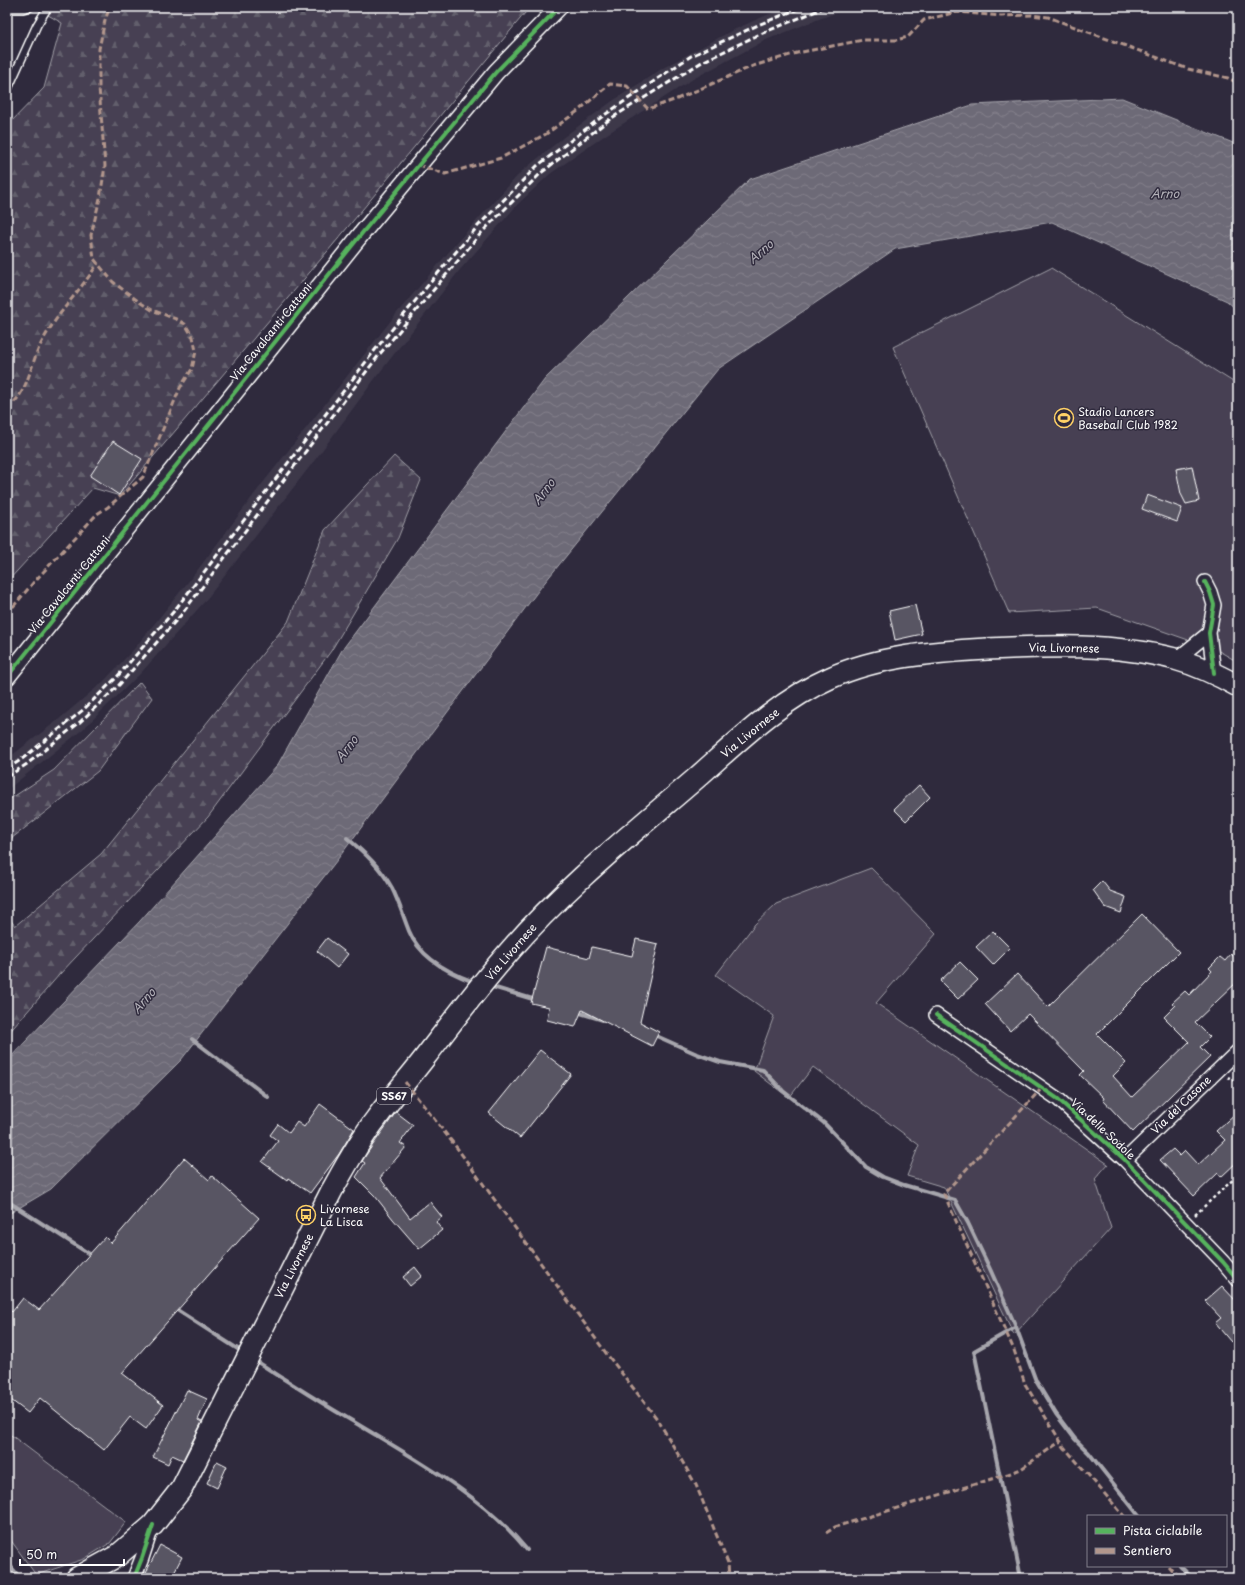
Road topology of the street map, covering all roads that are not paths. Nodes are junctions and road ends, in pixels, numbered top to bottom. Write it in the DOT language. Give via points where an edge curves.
graph roads {
  1 [pos="30,7"];
  2 [pos="48,7"];
  3 [pos="559,7"];
  4 [pos="7,9"];
  5 [pos="8,89"];
  6 [pos="1205,582"];
  7 [pos="1209,633"];
  8 [pos="1176,659"];
  9 [pos="1214,673"];
  10 [pos="7,677"];
  11 [pos="1238,686"];
  12 [pos="936,1015"];
  13 [pos="1238,1051"];
  14 [pos="1125,1160"];
  15 [pos="1238,1280"];
  16 [pos="153,1525"];
  17 [pos="76,1578"];
  18 [pos="134,1578"];
  1 -- 4 [label="lane"];
  2 -- 5 [label="lane" via="37,24"];
  3 -- 10 [label="street, Via Cavalcanti Cattani" via="496,72 368,226"];
  6 -- 7 [label="street" via="1214,605"];
  7 -- 8 [label="street"];
  7 -- 9 [label="street"];
  8 -- 9 [label="main road, Via Livornese"];
  8 -- 16 [label="main road, Via Livornese / SS67" via="1126,650 1019,648 950,652 874,662 812,686 737,743 549,909 504,958 375,1120 331,1192 182,1488"];
  9 -- 11 [label="main road, Via Livornese"];
  12 -- 14 [label="street, Via delle Sodole" via="1058,1099"];
  13 -- 14 [label="street, Via del Casone"];
  14 -- 15 [label="street, Via delle Sodole"];
  16 -- 17 [label="main road, Via Livornese / SS67" via="117,1556"];
  16 -- 18 [label="street"];
}
